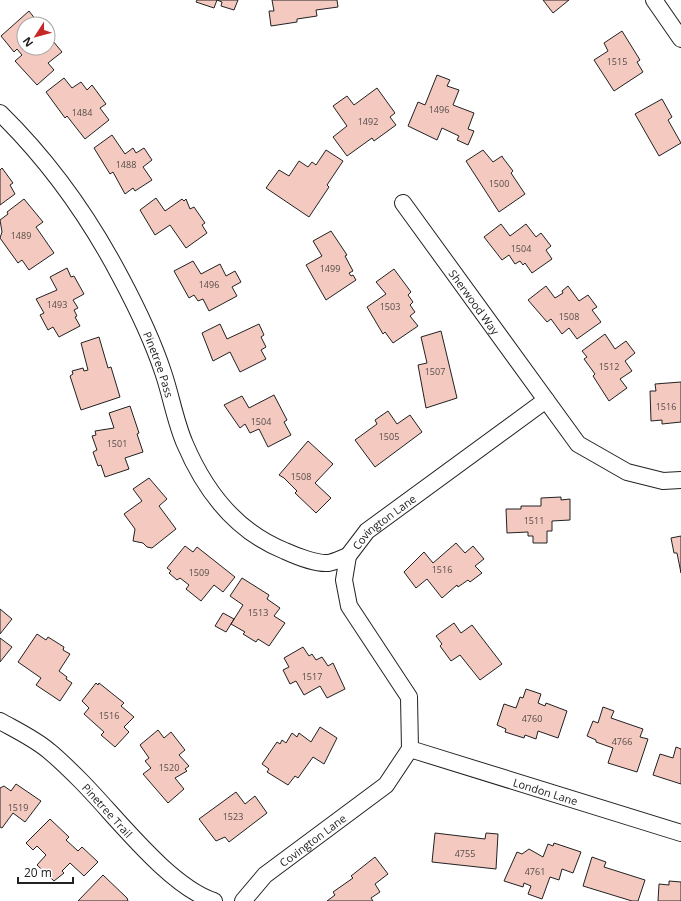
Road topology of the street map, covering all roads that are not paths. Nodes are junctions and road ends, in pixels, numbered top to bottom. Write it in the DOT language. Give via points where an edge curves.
graph roads {
  1 [pos="654,0"];
  2 [pos="681,39"];
  3 [pos="0,113"];
  4 [pos="403,203"];
  5 [pos="546,400"];
  6 [pos="681,480"];
  7 [pos="348,556"];
  8 [pos="0,721"];
  9 [pos="410,749"];
  10 [pos="681,833"];
  11 [pos="214,901"];
  12 [pos="244,901"];
  1 -- 2 [label="street"];
  3 -- 7 [label="street, Pinetree Pass" via="50,168 95,231 120,276 156,353 185,443 206,485 232,518 260,540 299,556 328,563"];
  4 -- 5 [label="street, Sherwood Way"];
  5 -- 6 [label="street" via="578,444 627,472 663,481"];
  5 -- 7 [label="street, Covington Lane" via="367,530"];
  7 -- 9 [label="street, Covington Lane" via="344,580 349,606 409,698"];
  8 -- 11 [label="street, Pinetree Trail" via="48,750 79,779 146,851 182,884"];
  9 -- 10 [label="street, London Lane"];
  9 -- 12 [label="street, Covington Lane" via="386,785 265,874"];
}
